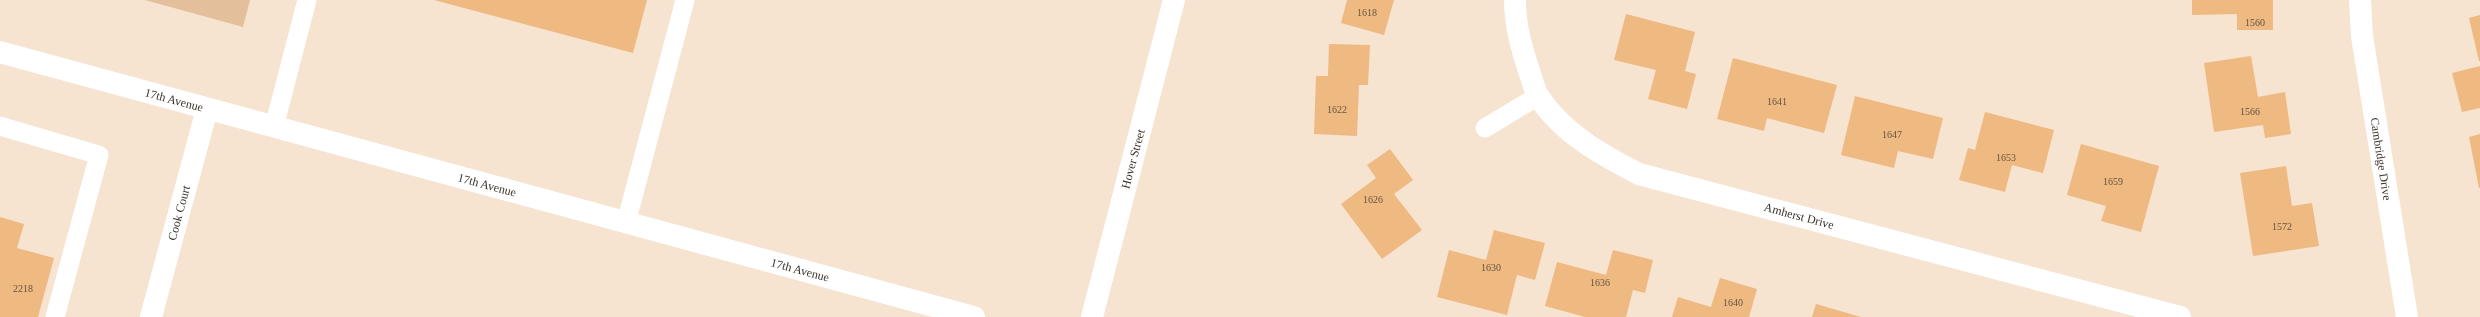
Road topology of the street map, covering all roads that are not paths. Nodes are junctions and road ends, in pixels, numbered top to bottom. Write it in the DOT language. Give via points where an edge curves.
graph roads {
  1 [pos="307,0"];
  2 [pos="685,0"];
  3 [pos="1174,0"];
  4 [pos="1514,0"];
  5 [pos="2360,0"];
  6 [pos="0,52"];
  7 [pos="1538,96"];
  8 [pos="207,109"];
  9 [pos="0,126"];
  10 [pos="274,126"];
  11 [pos="1485,128"];
  12 [pos="626,223"];
  13 [pos="55,317"];
  14 [pos="150,317"];
  15 [pos="974,317"];
  16 [pos="1092,317"];
  17 [pos="2180,317"];
  18 [pos="2407,317"];
  1 -- 10 [label="lane"];
  2 -- 12 [label="lane"];
  3 -- 16 [label="main road, Hover Street"];
  4 -- 7 [label="main road, Amherst Drive" via="1518,36"];
  5 -- 18 [label="main road, Cambridge Drive" via="2362,36"];
  6 -- 8 [label="main road, 17th Avenue"];
  7 -- 11 [label="lane"];
  7 -- 17 [label="main road, Amherst Drive" via="1560,122 1597,152 1639,174"];
  8 -- 10 [label="main road, 17th Avenue"];
  8 -- 14 [label="main road, Cook Court"];
  9 -- 13 [label="lane" via="99,155"];
  10 -- 12 [label="main road, 17th Avenue"];
  12 -- 15 [label="main road, 17th Avenue"];
}
